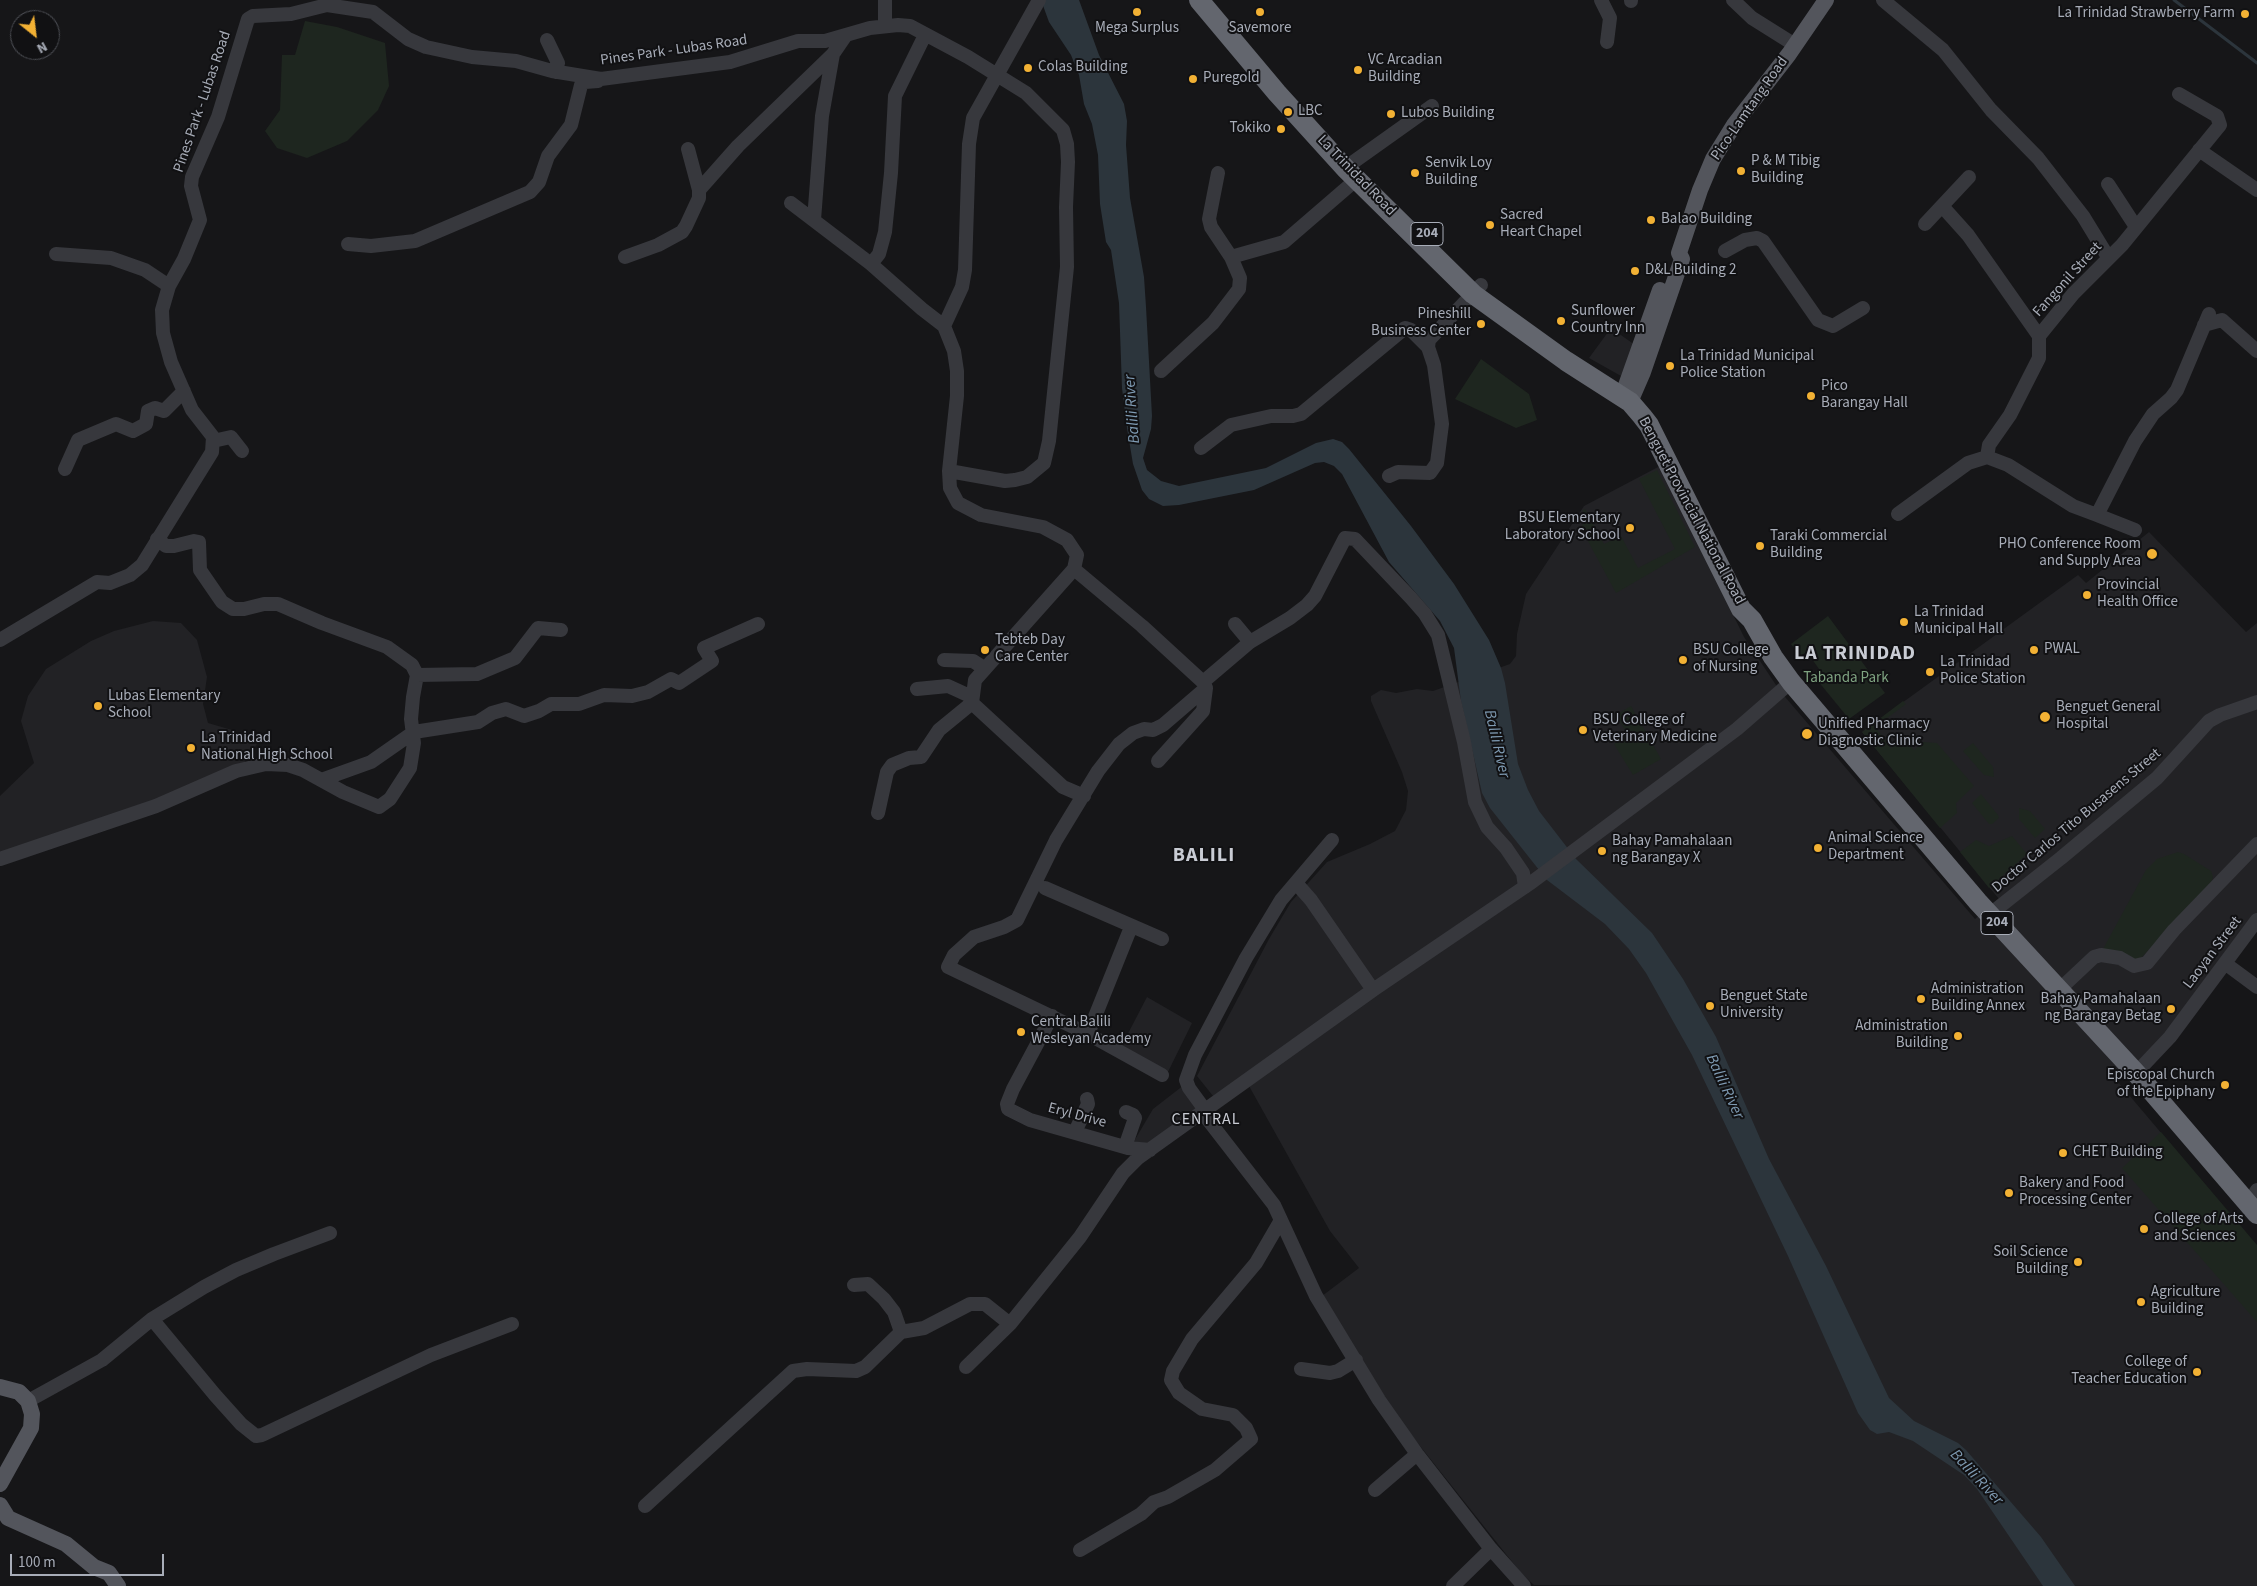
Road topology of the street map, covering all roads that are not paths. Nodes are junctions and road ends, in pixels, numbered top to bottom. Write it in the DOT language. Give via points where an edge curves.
graph roads {
  1 [pos="885,0"];
  2 [pos="1039,0"];
  3 [pos="1199,0"];
  4 [pos="1213,0"];
  5 [pos="1601,0"];
  6 [pos="1733,0"];
  7 [pos="1826,0"];
  8 [pos="1883,0"];
  9 [pos="885,25"];
  10 [pos="846,35"];
  11 [pos="925,35"];
  12 [pos="547,40"];
  13 [pos="1607,42"];
  14 [pos="1795,45"];
  15 [pos="832,54"];
  16 [pos="556,72"];
  17 [pos="996,73"];
  18 [pos="601,79"];
  19 [pos="2179,94"];
  20 [pos="1432,106"];
  21 [pos="1328,141"];
  22 [pos="2202,146"];
  23 [pos="688,149"];
  24 [pos="1352,169"];
  25 [pos="1218,173"];
  26 [pos="1969,178"];
  27 [pos="2108,184"];
  28 [pos="699,190"];
  29 [pos="2257,190"];
  30 [pos="791,204"];
  31 [pos="1942,206"];
  32 [pos="814,220"];
  33 [pos="1925,224"];
  34 [pos="2136,227"];
  35 [pos="348,244"];
  36 [pos="1725,251"];
  37 [pos="56,254"];
  38 [pos="625,257"];
  39 [pos="1231,257"];
  40 [pos="2108,258"];
  41 [pos="871,264"];
  42 [pos="169,286"];
  43 [pos="1477,289"];
  44 [pos="1863,308"];
  45 [pos="944,326"];
  46 [pos="2040,336"];
  47 [pos="1428,347"];
  48 [pos="2257,351"];
  49 [pos="1161,371"];
  50 [pos="184,392"];
  51 [pos="1628,395"];
  52 [pos="213,441"];
  53 [pos="1201,448"];
  54 [pos="242,451"];
  55 [pos="1987,457"];
  56 [pos="64,469"];
  57 [pos="949,471"];
  58 [pos="1389,476"];
  59 [pos="1898,514"];
  60 [pos="2097,515"];
  61 [pos="2135,530"];
  62 [pos="157,539"];
  63 [pos="1074,569"];
  64 [pos="758,624"];
  65 [pos="1235,624"];
  66 [pos="561,630"];
  67 [pos="0,640"];
  68 [pos="1250,642"];
  69 [pos="944,660"];
  70 [pos="984,668"];
  71 [pos="417,675"];
  72 [pos="1791,682"];
  73 [pos="1205,685"];
  74 [pos="917,689"];
  75 [pos="972,700"];
  76 [pos="2257,702"];
  77 [pos="414,732"];
  78 [pos="1158,761"];
  79 [pos="321,780"];
  80 [pos="1084,796"];
  81 [pos="878,813"];
  82 [pos="1332,840"];
  83 [pos="2257,844"];
  84 [pos="0,859"];
  85 [pos="1296,883"];
  86 [pos="1529,884"];
  87 [pos="1045,888"];
  88 [pos="1989,915"];
  89 [pos="2257,920"];
  90 [pos="1131,927"];
  91 [pos="1162,939"];
  92 [pos="2226,964"];
  93 [pos="2257,987"];
  94 [pos="2060,989"];
  95 [pos="1373,990"];
  96 [pos="1052,1016"];
  97 [pos="1088,1034"];
  98 [pos="2136,1073"];
  99 [pos="1162,1075"];
  100 [pos="1087,1099"];
  101 [pos="1204,1111"];
  102 [pos="1126,1112"];
  103 [pos="1075,1132"];
  104 [pos="1125,1147"];
  105 [pos="1150,1150"];
  106 [pos="2254,1203"];
  107 [pos="1281,1220"];
  108 [pos="330,1233"];
  109 [pos="854,1285"];
  110 [pos="152,1319"];
  111 [pos="512,1324"];
  112 [pos="1010,1324"];
  113 [pos="901,1332"];
  114 [pos="1356,1360"];
  115 [pos="966,1368"];
  116 [pos="1301,1369"];
  117 [pos="0,1387"];
  118 [pos="28,1401"];
  119 [pos="1417,1454"];
  120 [pos="0,1484"];
  121 [pos="1375,1490"];
  122 [pos="0,1505"];
  123 [pos="645,1506"];
  124 [pos="1491,1549"];
  125 [pos="1080,1550"];
  126 [pos="118,1586"];
  127 [pos="1454,1586"];
  128 [pos="1524,1586"];
  1 -- 9 [label="street"];
  2 -- 17 [label="street"];
  3 -- 21 [label="highway, La Trinidad Road / 204"];
  4 -- 21 [label="highway, La Trinidad Road / 204"];
  5 -- 13 [label="street" via="1610,18"];
  6 -- 14 [label="street" via="1752,18"];
  7 -- 14 [label="main road, Pico-Lamtang Road"];
  8 -- 40 [label="street" via="1943,50 1991,110 2038,158 2083,216"];
  9 -- 10 [label="street, Pines Park - Lubas Road"];
  9 -- 11 [label="street, Pines Park - Lubas Road" via="910,26"];
  10 -- 15 [label="street"];
  10 -- 18 [label="street, Pines Park - Lubas Road" via="825,41 791,43 730,62"];
  11 -- 17 [label="street, Pines Park - Lubas Road"];
  11 -- 41 [label="street" via="895,96 885,232 879,254"];
  12 -- 16 [label="street" via="558,63"];
  14 -- 51 [label="main road, Pico-Lamtang Road" via="1716,153 1700,190 1680,254 1682,259 1644,372"];
  15 -- 28 [label="street" via="738,146"];
  15 -- 32 [label="street" via="822,116"];
  16 -- 18 [label="street, Pines Park - Lubas Road"];
  16 -- 42 [label="street, Pines Park - Lubas Road" via="426,47 408,39 373,12 327,5 291,14 250,17 218,116 192,177 191,186 200,220"];
  17 -- 45 [label="street" via="973,118 965,270 962,287"];
  17 -- 57 [label="street, Pines Park - Lubas Road" via="1026,92 1047,112 1063,130 1067,144 1066,267 1058,420 1044,463 1027,477 1005,481"];
  18 -- 35 [label="street" via="581,85 571,125 548,156 539,182 530,192 415,241 371,246"];
  19 -- 22 [label="street, Fangonil Street" via="2220,119 2220,125"];
  20 -- 24 [label="street"];
  21 -- 24 [label="highway, La Trinidad Road / 204"];
  22 -- 29 [label="street"];
  22 -- 34 [label="street, Fangonil Street"];
  23 -- 28 [label="street"];
  24 -- 39 [label="street" via="1284,242"];
  24 -- 43 [label="highway, La Trinidad Road / 204"];
  25 -- 39 [label="street" via="1209,219"];
  26 -- 31 [label="street"];
  27 -- 34 [label="street"];
  28 -- 38 [label="street" via="699,198 682,232"];
  30 -- 32 [label="street"];
  31 -- 33 [label="street"];
  31 -- 46 [label="street" via="1968,235"];
  32 -- 41 [label="street"];
  34 -- 40 [label="street, Fangonil Street"];
  36 -- 44 [label="street" via="1745,240 1757,238 1764,241 1818,320 1833,326"];
  37 -- 42 [label="street" via="111,258 145,270"];
  39 -- 49 [label="street" via="1240,278 1237,295 1213,323"];
  40 -- 46 [label="street, Fangonil Street" via="2073,294"];
  41 -- 45 [label="street"];
  42 -- 50 [label="street, Pines Park - Lubas Road" via="162,310 163,333 170,362"];
  43 -- 47 [label="street" via="1429,340"];
  43 -- 51 [label="highway, La Trinidad Road / 204" via="1566,361"];
  45 -- 57 [label="street" via="954,351 958,396"];
  46 -- 55 [label="street, Fangonil Street" via="2039,358 2010,415 1989,445"];
  47 -- 53 [label="street" via="1405,328 1301,414 1271,416 1231,425"];
  47 -- 58 [label="street" via="1434,365 1442,424 1437,463 1430,473 1398,472"];
  48 -- 60 [label="street" via="2222,320 2207,320 2177,390 2154,414 2136,441"];
  50 -- 52 [label="street, Pines Park - Lubas Road"];
  50 -- 56 [label="street" via="164,411 156,408 148,411 146,424 133,431 116,424 78,440"];
  51 -- 72 [label="highway, Benguet Provincial National Road / 204" via="1649,425 1741,609 1752,620"];
  52 -- 54 [label="street" via="230,437"];
  52 -- 62 [label="street" via="212,452"];
  55 -- 59 [label="street" via="1968,463"];
  55 -- 60 [label="street" via="2008,465 2073,506"];
  57 -- 63 [label="street" via="950,488 958,502 981,515 1043,527 1057,534 1074,547 1077,555"];
  60 -- 61 [label="street"];
  62 -- 67 [label="street" via="142,565 130,575 110,583 97,582"];
  62 -- 71 [label="street" via="166,546 199,542 200,570 222,602 233,609 264,604 292,608 387,647 412,665"];
  63 -- 70 [label="street"];
  63 -- 73 [label="street"];
  64 -- 77 [label="street" via="704,648 712,661 679,682 671,679 648,692 632,696 604,695 579,704 551,704 524,716 506,709 492,712 478,722"];
  65 -- 68 [label="street"];
  66 -- 71 [label="street" via="538,628 516,658 477,674"];
  68 -- 73 [label="street"];
  68 -- 86 [label="street" via="1290,618 1315,596 1345,538 1361,544 1425,614 1438,635 1475,802 1487,827 1506,848"];
  69 -- 70 [label="street" via="973,661"];
  70 -- 75 [label="street" via="975,680"];
  71 -- 77 [label="street" via="411,719"];
  72 -- 86 [label="street" via="1737,729"];
  72 -- 88 [label="highway, Benguet Provincial National Road / 204"];
  73 -- 78 [label="street" via="1203,711"];
  73 -- 80 [label="street" via="1163,725 1133,733 1119,744"];
  74 -- 75 [label="street" via="948,686"];
  75 -- 80 [label="street" via="1063,787"];
  75 -- 81 [label="street" via="938,730 920,757 892,765"];
  76 -- 88 [label="street, Doctor Carlos Tito Busasens Street" via="2209,722 2157,778"];
  77 -- 79 [label="street" via="371,762"];
  77 -- 79 [label="street" via="410,768 385,804 372,806"];
  79 -- 84 [label="street" via="288,765 266,764 229,774 156,806"];
  80 -- 96 [label="street" via="1056,840 1017,920 1004,928 974,937 954,955 954,969"];
  82 -- 85 [label="street"];
  83 -- 94 [label="street" via="2146,962 2134,966 2120,958 2094,957"];
  85 -- 95 [label="street"];
  85 -- 101 [label="street" via="1281,900 1246,958 1186,1075 1189,1088"];
  86 -- 95 [label="street"];
  87 -- 90 [label="street"];
  88 -- 94 [label="highway, Benguet Provincial National Road / 204"];
  89 -- 92 [label="street, Laoyan Street"];
  90 -- 91 [label="street"];
  90 -- 97 [label="street"];
  92 -- 93 [label="street"];
  92 -- 98 [label="street, Laoyan Street" via="2170,1037"];
  94 -- 98 [label="highway, Benguet Provincial National Road / 204"];
  95 -- 101 [label="street"];
  96 -- 97 [label="street"];
  96 -- 103 [label="street, Eryl Drive" via="1008,1099 1008,1109 1030,1120"];
  97 -- 99 [label="street"];
  98 -- 106 [label="highway, Benguet Provincial National Road / 204"];
  100 -- 103 [label="street" via="1088,1104"];
  101 -- 105 [label="street"];
  101 -- 107 [label="street" via="1274,1205"];
  102 -- 104 [label="street" via="1135,1118"];
  103 -- 104 [label="street, Eryl Drive"];
  104 -- 105 [label="street, Eryl Drive"];
  105 -- 112 [label="street" via="1123,1173 1080,1237"];
  107 -- 114 [label="street" via="1316,1296"];
  107 -- 125 [label="street" via="1256,1263 1192,1339 1171,1380 1178,1393 1202,1409 1233,1415 1246,1428 1251,1439 1215,1470 1154,1502 1142,1514"];
  108 -- 110 [label="street" via="236,1270"];
  109 -- 113 [label="street" via="868,1284 884,1299 894,1312"];
  110 -- 111 [label="street" via="215,1395 256,1436 431,1356"];
  110 -- 118 [label="street" via="102,1360"];
  112 -- 113 [label="street" via="985,1304 977,1302 924,1328"];
  112 -- 115 [label="street"];
  113 -- 123 [label="street" via="865,1367 856,1370 800,1369 788,1375"];
  114 -- 116 [label="street" via="1330,1373"];
  114 -- 119 [label="street"];
  117 -- 118 [label="main road" via="19,1392"];
  118 -- 120 [label="main road" via="32,1414 31,1428"];
  119 -- 121 [label="street"];
  119 -- 124 [label="street"];
  122 -- 126 [label="main road" via="8,1518 66,1544 94,1567 109,1573"];
  124 -- 127 [label="street"];
  124 -- 128 [label="street"];
}
